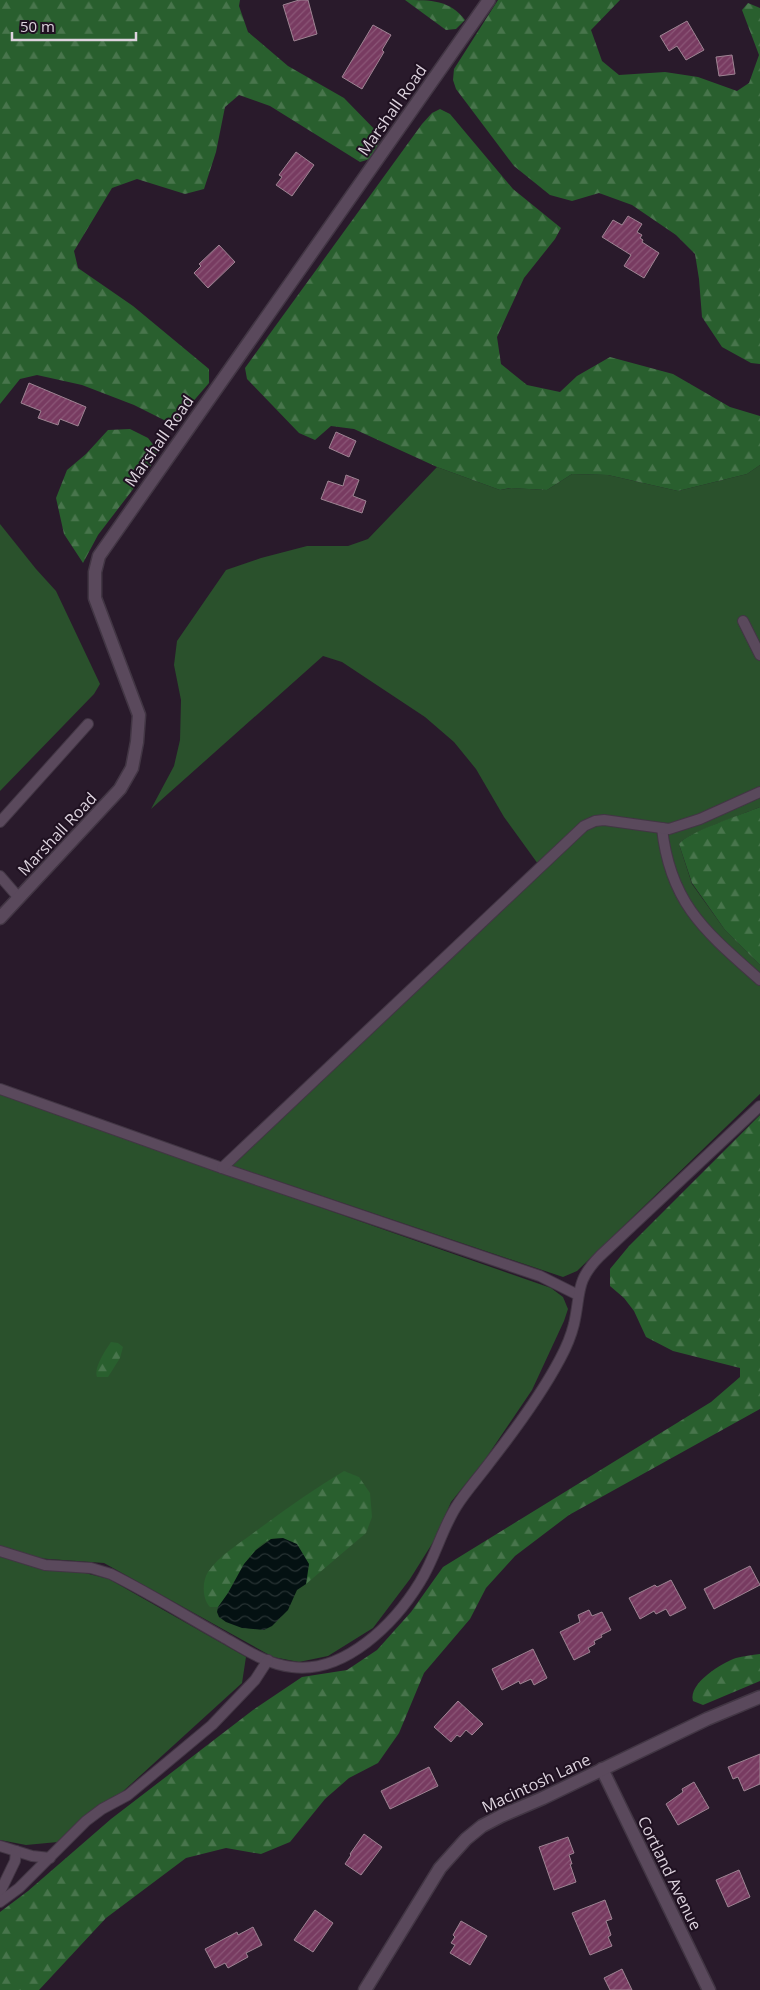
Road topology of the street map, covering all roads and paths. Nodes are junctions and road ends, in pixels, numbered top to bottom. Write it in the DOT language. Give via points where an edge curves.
graph roads {
  1 [pos="489,0"];
  2 [pos="744,621"];
  3 [pos="760,655"];
  4 [pos="88,724"];
  5 [pos="760,792"];
  6 [pos="0,822"];
  7 [pos="662,828"];
  8 [pos="0,876"];
  9 [pos="19,898"];
  10 [pos="0,918"];
  11 [pos="760,980"];
  12 [pos="0,1089"];
  13 [pos="760,1106"];
  14 [pos="222,1168"];
  15 [pos="578,1295"];
  16 [pos="0,1551"];
  17 [pos="268,1660"];
  18 [pos="760,1697"];
  19 [pos="602,1769"];
  20 [pos="0,1846"];
  21 [pos="16,1851"];
  22 [pos="50,1858"];
  23 [pos="0,1892"];
  24 [pos="0,1902"];
  25 [pos="365,1990"];
  26 [pos="709,1990"];
  1 -- 9 [label="street, Marshall Road" via="99,556 95,598 139,714 138,742 132,768 120,789"];
  2 -- 3 [label="lane"];
  4 -- 6 [label="lane"];
  5 -- 7 [label="lane" via="700,819"];
  7 -- 11 [label="lane" via="674,882 683,900 709,934"];
  7 -- 14 [label="lane" via="604,820 584,826"];
  8 -- 9 [label="lane"];
  9 -- 10 [label="street, Marshall Road"];
  12 -- 14 [label="lane"];
  13 -- 15 [label="lane" via="593,1264 582,1280"];
  14 -- 15 [label="lane" via="540,1276"];
  15 -- 17 [label="lane" via="574,1323 560,1360 510,1436 456,1508 420,1582 394,1616 373,1638 351,1654 328,1664 293,1668"];
  16 -- 17 [label="lane" via="45,1564 91,1568 111,1574"];
  17 -- 22 [label="lane" via="255,1680 212,1725 128,1794 86,1821"];
  18 -- 19 [label="street, Macintosh Lane"];
  19 -- 25 [label="street, Macintosh Lane" via="501,1816 466,1839 440,1868"];
  19 -- 26 [label="street, Cortland Avenue"];
  20 -- 21 [label="lane"];
  21 -- 22 [label="lane"];
  21 -- 23 [label="lane" via="15,1861"];
  22 -- 24 [label="lane"];
}
